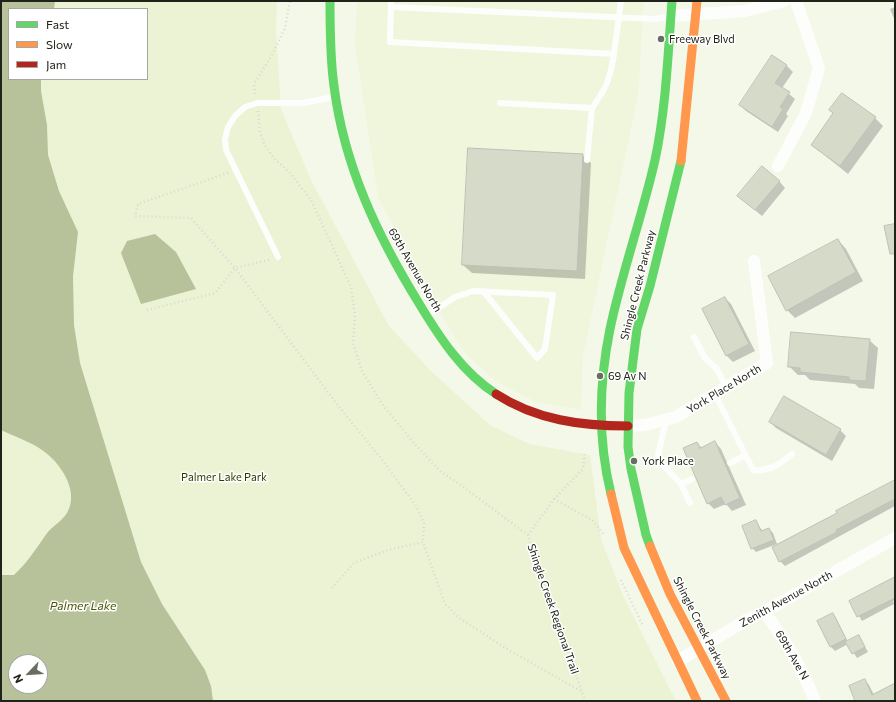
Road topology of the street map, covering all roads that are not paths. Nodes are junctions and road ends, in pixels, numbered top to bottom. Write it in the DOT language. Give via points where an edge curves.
graph roads {
  1 [pos="330,1"];
  2 [pos="621,1"];
  3 [pos="672,1"];
  4 [pos="697,1"];
  5 [pos="784,1"];
  6 [pos="796,1"];
  7 [pos="391,4"];
  8 [pos="697,14"];
  9 [pos="619,16"];
  10 [pos="672,16"];
  11 [pos="614,54"];
  12 [pos="334,97"];
  13 [pos="500,103"];
  14 [pos="592,108"];
  15 [pos="586,160"];
  16 [pos="778,166"];
  17 [pos="278,257"];
  18 [pos="754,261"];
  19 [pos="484,292"];
  20 [pos="427,316"];
  21 [pos="694,337"];
  22 [pos="726,388"];
  23 [pos="715,394"];
  24 [pos="666,420"];
  25 [pos="601,426"];
  26 [pos="628,426"];
  27 [pos="792,454"];
  28 [pos="744,456"];
  29 [pos="730,463"];
  30 [pos="692,479"];
  31 [pos="681,484"];
  32 [pos="690,503"];
  33 [pos="895,538"];
  34 [pos="764,612"];
  35 [pos="700,649"];
  36 [pos="678,661"];
  37 [pos="697,701"];
  38 [pos="726,701"];
  39 [pos="815,701"];
  1 -- 12 [label="street, 69th Avenue North" via="330,66"];
  2 -- 9 [label="lane"];
  3 -- 10 [label="street, Shingle Creek Parkway"];
  4 -- 8 [label="street, Shingle Creek Parkway"];
  5 -- 8 [label="street" via="746,11"];
  6 -- 16 [label="street" via="819,68 806,113"];
  7 -- 9 [label="lane"];
  7 -- 11 [label="lane" via="390,42"];
  8 -- 10 [label="street"];
  8 -- 26 [label="street, Shingle Creek Parkway" via="682,159 637,329 629,393"];
  9 -- 10 [label="lane" via="655,19"];
  9 -- 11 [label="lane"];
  10 -- 25 [label="street, Shingle Creek Parkway" via="655,159 610,330"];
  11 -- 14 [label="lane" via="610,79"];
  12 -- 17 [label="lane" via="303,103 257,103 244,107 228,127 226,150"];
  12 -- 20 [label="street, 69th Avenue North" via="349,159 361,194 390,254"];
  13 -- 14 [label="lane"];
  14 -- 15 [label="lane"];
  18 -- 22 [label="street, York Place North" via="766,363"];
  19 -- 19 [label="lane" via="553,294 545,349 537,358"];
  19 -- 20 [label="lane" via="473,291 455,297"];
  20 -- 25 [label="street, 69th Avenue North" via="449,351 464,368 502,398 543,417"];
  21 -- 22 [label="lane" via="705,358 718,369"];
  22 -- 23 [label="street, York Place North"];
  23 -- 24 [label="street, York Place North" via="676,417"];
  23 -- 28 [label="lane"];
  24 -- 26 [label="street, York Place North"];
  24 -- 31 [label="lane" via="659,461"];
  25 -- 26 [label="street, 69th Avenue North"];
  25 -- 36 [label="street, Shingle Creek Parkway" via="605,469 624,548"];
  26 -- 35 [label="street, Shingle Creek Parkway" via="631,469 646,535 670,594"];
  27 -- 28 [label="lane" via="780,464 762,472 753,470"];
  28 -- 29 [label="lane"];
  30 -- 31 [label="lane"];
  31 -- 32 [label="lane"];
  33 -- 34 [label="street, Zenith Avenue North"];
  34 -- 35 [label="street, Zenith Avenue North"];
  34 -- 39 [label="street, 69th Ave N" via="783,636 804,673"];
  35 -- 36 [label="street, Zenith Avenue North"];
  35 -- 38 [label="street, Shingle Creek Parkway"];
  36 -- 37 [label="street, Shingle Creek Parkway"];
}
